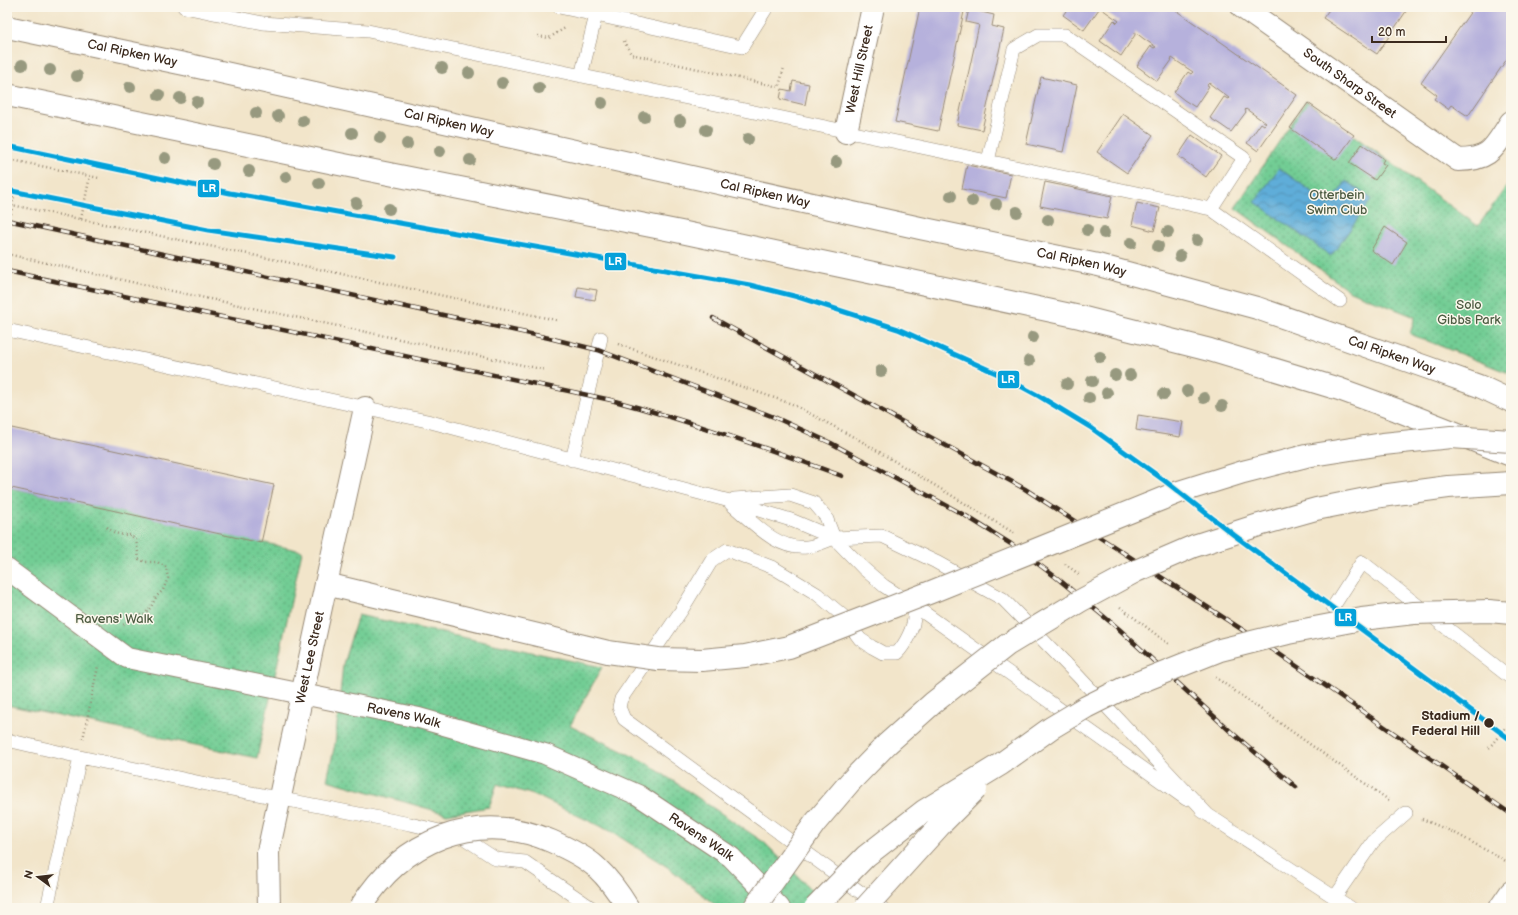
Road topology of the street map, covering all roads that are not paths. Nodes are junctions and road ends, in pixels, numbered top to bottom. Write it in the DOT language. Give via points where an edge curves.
graph roads {
  1 [pos="184,7"];
  2 [pos="559,7"];
  3 [pos="767,7"];
  4 [pos="873,7"];
  5 [pos="1242,7"];
  6 [pos="596,16"];
  7 [pos="7,26"];
  8 [pos="581,76"];
  9 [pos="7,95"];
  10 [pos="1511,122"];
  11 [pos="846,132"];
  12 [pos="988,161"];
  13 [pos="1211,209"];
  14 [pos="1340,301"];
  15 [pos="7,330"];
  16 [pos="601,338"];
  17 [pos="1511,401"];
  18 [pos="365,408"];
  19 [pos="1511,441"];
  20 [pos="1511,455"];
  21 [pos="572,460"];
  22 [pos="1511,483"];
  23 [pos="726,500"];
  24 [pos="834,538"];
  25 [pos="7,569"];
  26 [pos="326,584"];
  27 [pos="912,604"];
  28 [pos="1333,607"];
  29 [pos="1511,613"];
  30 [pos="1511,678"];
  31 [pos="302,694"];
  32 [pos="7,740"];
  33 [pos="80,757"];
  34 [pos="1001,764"];
  35 [pos="279,799"];
  36 [pos="1406,813"];
  37 [pos="1208,815"];
  38 [pos="1511,892"];
  39 [pos="1335,897"];
  40 [pos="47,908"];
  41 [pos="269,908"];
  42 [pos="360,908"];
  43 [pos="592,908"];
  44 [pos="628,908"];
  45 [pos="754,908"];
  46 [pos="780,908"];
  47 [pos="815,908"];
  48 [pos="865,908"];
  49 [pos="882,908"];
  50 [pos="1351,908"];
  51 [pos="1500,908"];
  1 -- 8 [label="lane" via="263,24 368,31"];
  2 -- 6 [label="lane"];
  3 -- 6 [label="lane" via="742,47"];
  4 -- 11 [label="main road, West Hill Street"];
  5 -- 10 [label="main road, South Sharp Street" via="1458,160 1481,158 1492,150"];
  6 -- 8 [label="lane"];
  7 -- 17 [label="main road, Cal Ripken Way" via="920,228 1098,264 1257,308 1479,386"];
  8 -- 11 [label="lane"];
  9 -- 20 [label="main road, bridge" via="1080,316 1245,360 1339,389"];
  11 -- 12 [label="lane"];
  12 -- 13 [label="lane"];
  12 -- 13 [label="lane" via="1014,49 1038,36 1065,35 1244,158"];
  13 -- 14 [label="lane"];
  15 -- 18 [label="lane"];
  16 -- 21 [label="lane"];
  18 -- 21 [label="lane" via="427,421"];
  18 -- 26 [label="main road, West Lee Street"];
  19 -- 26 [label="main road, bridge" via="1451,438 1383,444 1306,456 1243,472 1179,492 789,647 745,656 702,660 658,659 608,652"];
  21 -- 23 [label="lane"];
  22 -- 45 [label="main road, bridge" via="1448,487 1381,496 1316,509 1194,546 1136,571 1080,601 1007,645 933,703 888,744 850,782 815,823"];
  23 -- 24 [label="lane" via="801,523"];
  23 -- 24 [label="lane" via="770,536 794,547 808,547"];
  23 -- 24 [label="lane" via="790,495 814,502 826,517"];
  24 -- 27 [label="lane" via="884,586"];
  24 -- 37 [label="lane" via="882,536 1003,599"];
  25 -- 31 [label="street, Ravens Walk" via="127,658"];
  26 -- 31 [label="main road, West Lee Street"];
  27 -- 37 [label="lane"];
  27 -- 49 [label="lane" via="913,624 900,650 897,653 883,653 860,639 842,615 817,594 774,568 728,550 712,560 621,699 619,708 624,719"];
  28 -- 30 [label="lane" via="1362,562"];
  29 -- 34 [label="main road, bridge" via="1414,613 1362,619 1220,650 1122,689 1086,707 1051,728"];
  31 -- 35 [label="main road, West Lee Street"];
  31 -- 46 [label="street, Ravens Walk" via="419,718 545,754 638,795 731,857"];
  32 -- 33 [label="lane"];
  33 -- 35 [label="lane"];
  33 -- 40 [label="lane"];
  34 -- 47 [label="main road, bridge" via="924,811 866,856"];
  34 -- 48 [label="main road, bridge" via="942,823"];
  35 -- 41 [label="main road, West Lee Street" via="268,852"];
  35 -- 43 [label="lane" via="461,836 496,858 525,862"];
  36 -- 39 [label="lane" via="1373,842"];
  37 -- 39 [label="lane"];
  38 -- 51 [label="main road"];
  39 -- 50 [label="lane"];
  42 -- 44 [label="main road, bridge" via="388,871 411,853 441,837 472,830 505,829 537,835 567,848 596,866 616,888"];
}
